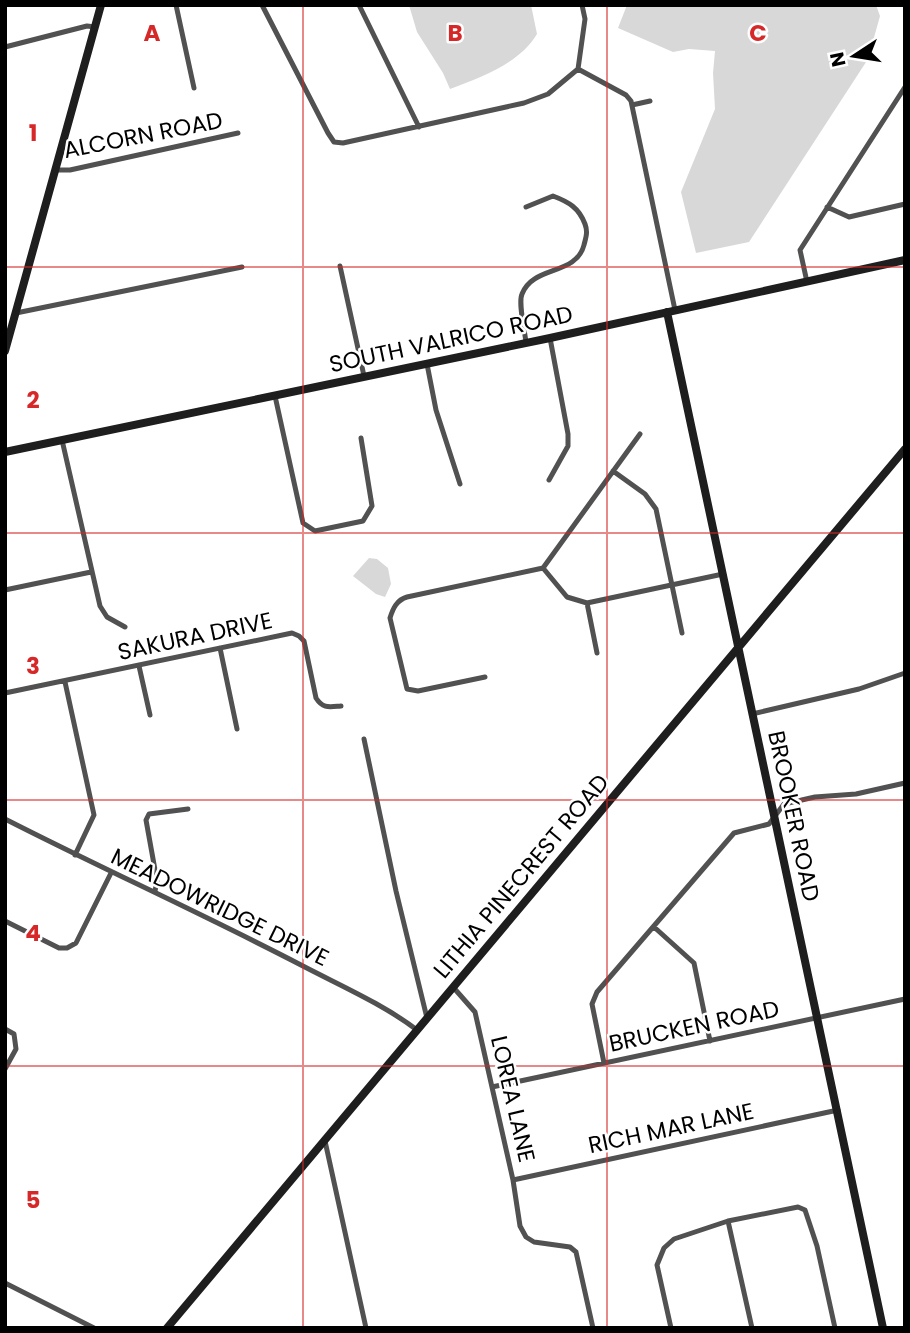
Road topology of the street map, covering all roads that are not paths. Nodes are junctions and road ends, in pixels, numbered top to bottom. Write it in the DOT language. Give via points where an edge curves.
graph roads {
  1 [pos="101,5"];
  2 [pos="176,5"];
  3 [pos="262,5"];
  4 [pos="359,5"];
  5 [pos="582,5"];
  6 [pos="95,27"];
  7 [pos="5,47"];
  8 [pos="578,69"];
  9 [pos="905,87"];
  10 [pos="194,88"];
  11 [pos="650,101"];
  12 [pos="632,105"];
  13 [pos="419,127"];
  14 [pos="239,133"];
  15 [pos="55,170"];
  16 [pos="905,204"];
  17 [pos="526,207"];
  18 [pos="827,207"];
  19 [pos="905,260"];
  20 [pos="341,266"];
  21 [pos="242,267"];
  22 [pos="807,282"];
  23 [pos="671,311"];
  24 [pos="16,313"];
  25 [pos="550,338"];
  26 [pos="526,343"];
  27 [pos="5,351"];
  28 [pos="427,363"];
  29 [pos="364,376"];
  30 [pos="275,396"];
  31 [pos="640,434"];
  32 [pos="361,438"];
  33 [pos="62,440"];
  34 [pos="905,449"];
  35 [pos="5,452"];
  36 [pos="613,471"];
  37 [pos="549,480"];
  38 [pos="460,484"];
  39 [pos="542,568"];
  40 [pos="91,572"];
  41 [pos="723,574"];
  42 [pos="672,585"];
  43 [pos="5,590"];
  44 [pos="587,603"];
  45 [pos="125,626"];
  46 [pos="682,633"];
  47 [pos="738,647"];
  48 [pos="220,648"];
  49 [pos="597,653"];
  50 [pos="139,666"];
  51 [pos="905,673"];
  52 [pos="485,677"];
  53 [pos="65,682"];
  54 [pos="5,693"];
  55 [pos="341,706"];
  56 [pos="752,714"];
  57 [pos="150,715"];
  58 [pos="237,729"];
  59 [pos="364,740"];
  60 [pos="905,783"];
  61 [pos="188,809"];
  62 [pos="775,814"];
  63 [pos="5,819"];
  64 [pos="75,855"];
  65 [pos="111,873"];
  66 [pos="155,891"];
  67 [pos="5,921"];
  68 [pos="654,927"];
  69 [pos="453,987"];
  70 [pos="905,999"];
  71 [pos="818,1017"];
  72 [pos="427,1018"];
  73 [pos="5,1029"];
  74 [pos="417,1030"];
  75 [pos="710,1041"];
  76 [pos="604,1063"];
  77 [pos="5,1069"];
  78 [pos="492,1087"];
  79 [pos="838,1110"];
  80 [pos="324,1141"];
  81 [pos="513,1180"];
  82 [pos="729,1221"];
  83 [pos="5,1283"];
  84 [pos="880,1327"];
  85 [pos="94,1328"];
  86 [pos="167,1328"];
  87 [pos="366,1328"];
  88 [pos="593,1328"];
  89 [pos="671,1328"];
  90 [pos="752,1328"];
  91 [pos="835,1328"];
  1 -- 6 [label="street"];
  2 -- 10 [label="street"];
  3 -- 13 [label="street" via="334,142 351,143"];
  4 -- 13 [label="street"];
  5 -- 8 [label="street" via="585,19"];
  6 -- 7 [label="street"];
  6 -- 15 [label="street"];
  8 -- 12 [label="street" via="626,95"];
  8 -- 13 [label="street" via="548,94 524,103"];
  9 -- 18 [label="street"];
  11 -- 12 [label="street"];
  12 -- 23 [label="street"];
  14 -- 15 [label="street, ALCORN ROAD"];
  15 -- 24 [label="street"];
  16 -- 18 [label="street" via="849,216"];
  17 -- 26 [label="street" via="553,196 581,214 587,231 582,252 568,266 541,275 520,296"];
  18 -- 22 [label="street" via="800,250"];
  19 -- 22 [label="street, SOUTH VALRICO ROAD"];
  20 -- 29 [label="street"];
  21 -- 24 [label="street"];
  22 -- 23 [label="street, SOUTH VALRICO ROAD"];
  23 -- 25 [label="street, SOUTH VALRICO ROAD"];
  23 -- 41 [label="street, BROOKER ROAD"];
  24 -- 27 [label="street"];
  25 -- 26 [label="street, SOUTH VALRICO ROAD"];
  25 -- 37 [label="street" via="568,446"];
  26 -- 28 [label="street, SOUTH VALRICO ROAD"];
  28 -- 29 [label="street, SOUTH VALRICO ROAD"];
  28 -- 38 [label="street" via="436,410"];
  29 -- 30 [label="street, SOUTH VALRICO ROAD"];
  30 -- 32 [label="street" via="303,523 315,531 363,521 372,506"];
  30 -- 33 [label="street, SOUTH VALRICO ROAD"];
  31 -- 36 [label="street"];
  33 -- 35 [label="street, SOUTH VALRICO ROAD"];
  33 -- 40 [label="street"];
  34 -- 47 [label="street, LITHIA PINECREST ROAD"];
  36 -- 39 [label="street"];
  36 -- 42 [label="street" via="645,494 656,509"];
  39 -- 44 [label="street" via="568,597"];
  39 -- 52 [label="street" via="407,597 393,610 390,618 407,689 418,691"];
  40 -- 43 [label="street"];
  40 -- 45 [label="street" via="100,606 107,617"];
  41 -- 42 [label="street"];
  41 -- 47 [label="street, BROOKER ROAD"];
  42 -- 44 [label="street"];
  42 -- 46 [label="street"];
  44 -- 49 [label="street"];
  47 -- 56 [label="street, BROOKER ROAD"];
  47 -- 69 [label="street, LITHIA PINECREST ROAD"];
  48 -- 50 [label="street, SAKURA DRIVE"];
  48 -- 55 [label="street, SAKURA DRIVE" via="292,633 299,636 320,705"];
  48 -- 58 [label="street"];
  50 -- 53 [label="street, SAKURA DRIVE"];
  50 -- 57 [label="street"];
  51 -- 56 [label="street" via="859,689"];
  53 -- 54 [label="street, SAKURA DRIVE"];
  53 -- 64 [label="street" via="94,815"];
  56 -- 62 [label="street, BROOKER ROAD"];
  59 -- 72 [label="street"];
  60 -- 62 [label="street" via="784,804"];
  61 -- 66 [label="street" via="156,812 146,820"];
  62 -- 68 [label="street" via="769,824 734,833"];
  62 -- 71 [label="street, BROOKER ROAD"];
  63 -- 64 [label="street, MEADOWRIDGE DRIVE"];
  64 -- 65 [label="street, MEADOWRIDGE DRIVE"];
  65 -- 66 [label="street, MEADOWRIDGE DRIVE"];
  65 -- 67 [label="street" via="70,947 56,947"];
  66 -- 74 [label="street, MEADOWRIDGE DRIVE"];
  68 -- 75 [label="street" via="694,963"];
  68 -- 76 [label="street" via="597,992 592,1004"];
  69 -- 72 [label="street, LITHIA PINECREST ROAD"];
  69 -- 78 [label="street, LOREA LANE" via="475,1012"];
  70 -- 71 [label="street, BRUCKEN ROAD"];
  71 -- 75 [label="street, BRUCKEN ROAD"];
  71 -- 79 [label="street, BROOKER ROAD"];
  72 -- 74 [label="street, LITHIA PINECREST ROAD"];
  73 -- 77 [label="street" via="15,1034 16,1049"];
  74 -- 80 [label="street, LITHIA PINECREST ROAD"];
  75 -- 76 [label="street, BRUCKEN ROAD"];
  76 -- 78 [label="street, BRUCKEN ROAD"];
  78 -- 81 [label="street, LOREA LANE"];
  79 -- 81 [label="street, RICH MAR LANE"];
  79 -- 84 [label="street, BROOKER ROAD"];
  80 -- 86 [label="street, LITHIA PINECREST ROAD"];
  80 -- 87 [label="street"];
  81 -- 88 [label="street, LOREA LANE" via="526,1237 576,1252"];
  82 -- 89 [label="street" via="674,1239 664,1248 657,1265"];
  82 -- 90 [label="street"];
  82 -- 91 [label="street" via="798,1207 805,1210"];
  83 -- 85 [label="street"];
}
